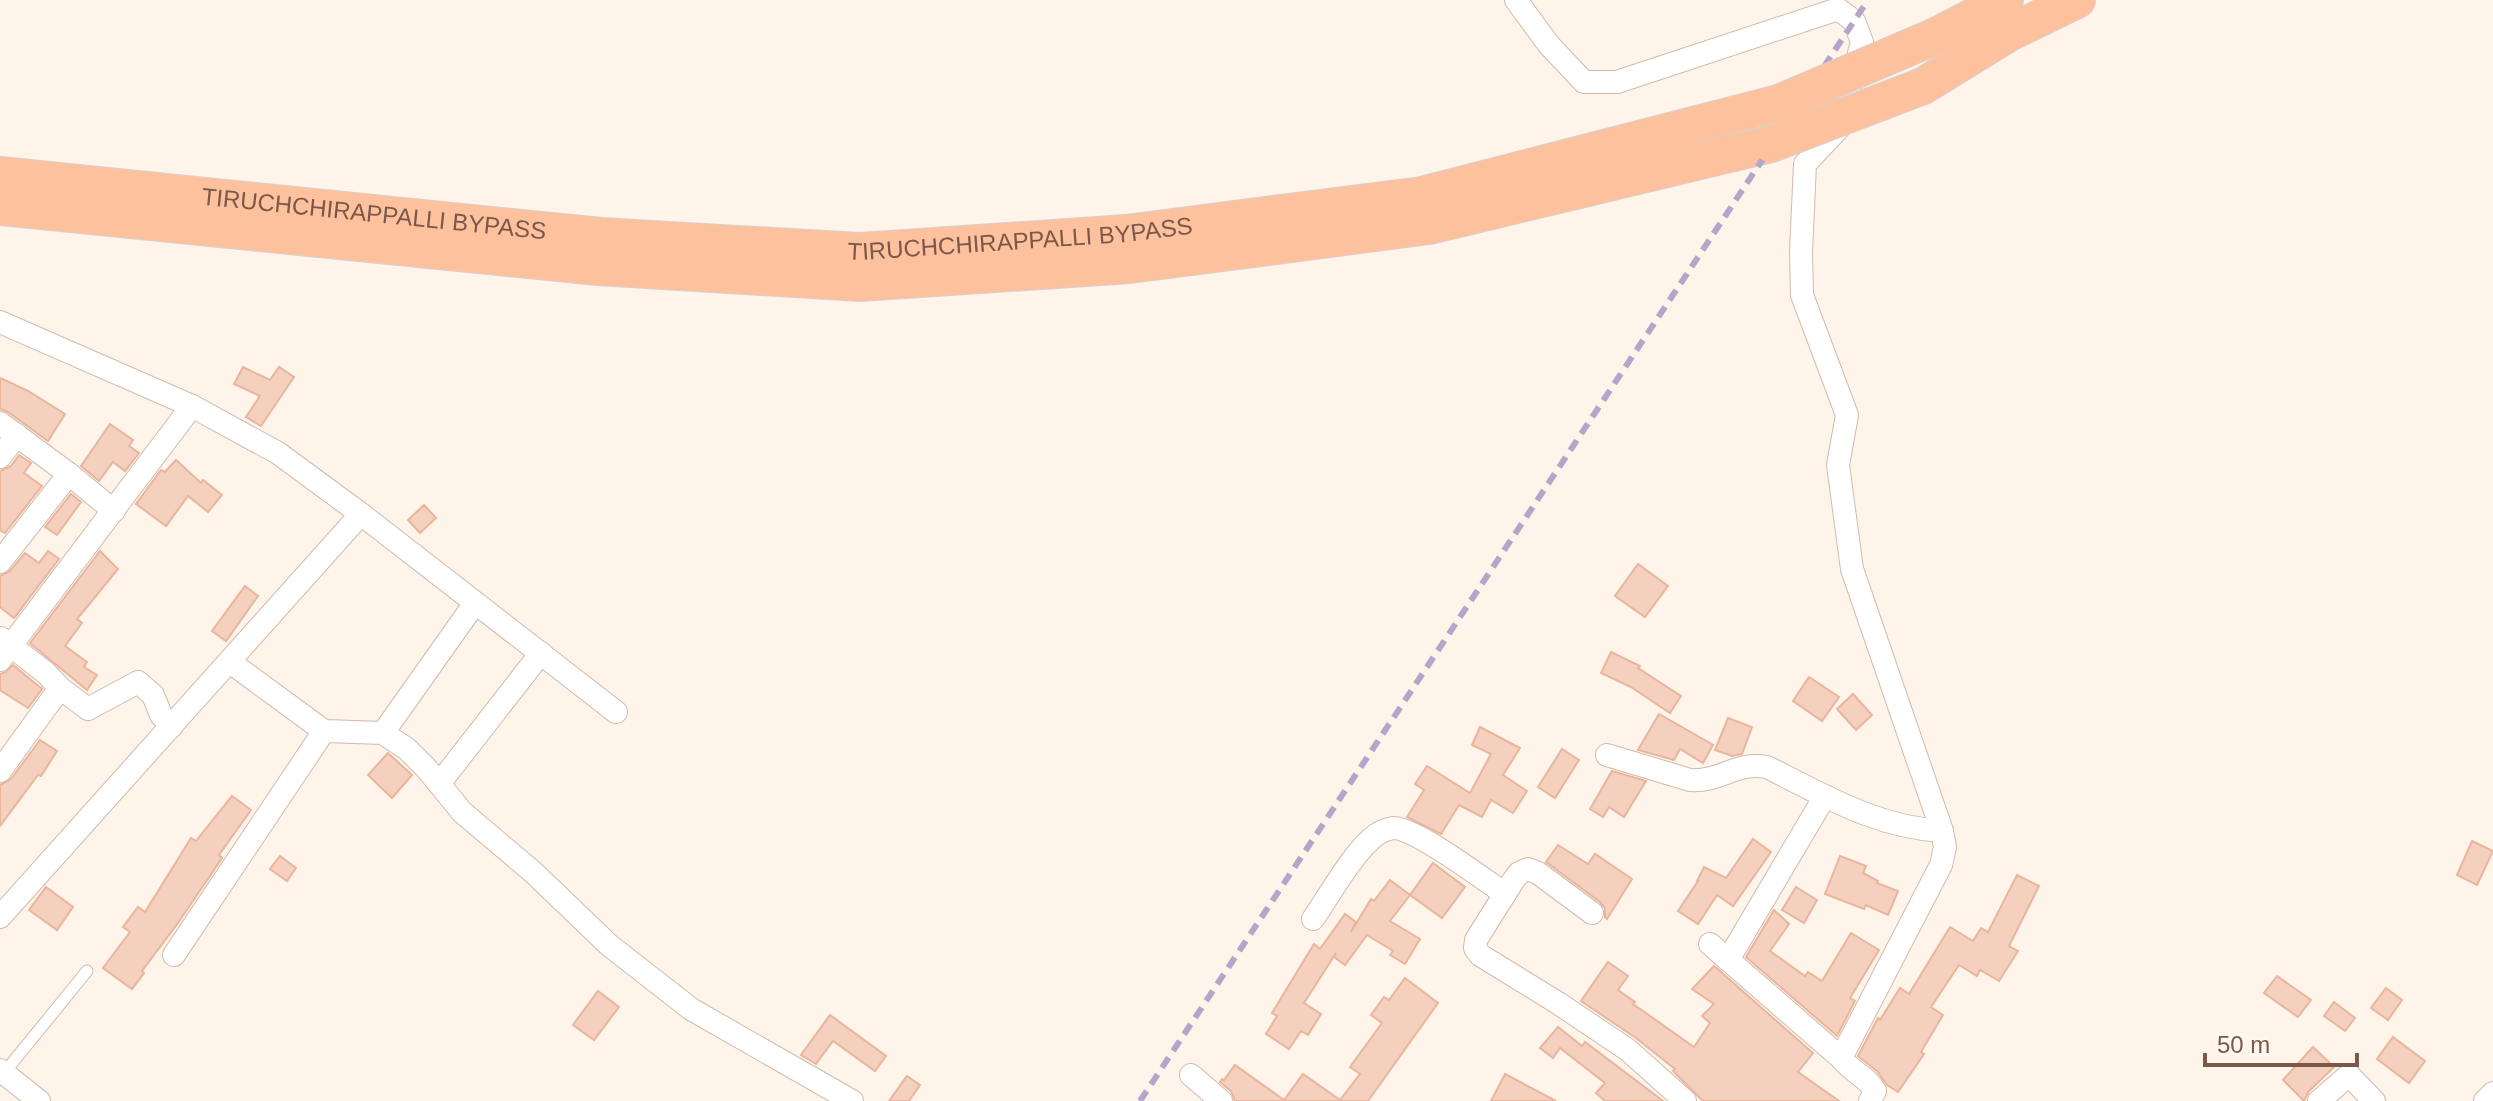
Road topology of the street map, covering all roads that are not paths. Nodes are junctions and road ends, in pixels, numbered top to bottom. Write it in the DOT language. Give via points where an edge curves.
graph roads {
  1 [pos="1516,0"];
  2 [pos="2005,0"];
  3 [pos="2077,0"];
  4 [pos="0,175"];
  5 [pos="0,207"];
  6 [pos="0,322"];
  7 [pos="192,406"];
  8 [pos="8,429"];
  9 [pos="0,457"];
  10 [pos="69,474"];
  11 [pos="114,511"];
  12 [pos="361,514"];
  13 [pos="0,562"];
  14 [pos="475,603"];
  15 [pos="3,648"];
  16 [pos="541,653"];
  17 [pos="230,662"];
  18 [pos="60,688"];
  19 [pos="616,712"];
  20 [pos="172,726"];
  21 [pos="324,731"];
  22 [pos="383,733"];
  23 [pos="1607,755"];
  24 [pos="0,771"];
  25 [pos="439,784"];
  26 [pos="1825,796"];
  27 [pos="1942,831"];
  28 [pos="1505,894"];
  29 [pos="1592,913"];
  30 [pos="0,917"];
  31 [pos="1313,919"];
  32 [pos="1710,944"];
  33 [pos="174,955"];
  34 [pos="1728,960"];
  35 [pos="87,971"];
  36 [pos="1841,1058"];
  37 [pos="1,1074"];
  38 [pos="1191,1075"];
  39 [pos="2493,1093"];
  40 [pos="39,1101"];
  41 [pos="852,1101"];
  42 [pos="1221,1101"];
  43 [pos="1685,1101"];
  44 [pos="1870,1101"];
  45 [pos="2319,1101"];
  46 [pos="2374,1101"];
  47 [pos="2485,1101"];
  1 -- 27 [label="street" via="1584,82 1617,82 1838,9 1854,21 1862,42 1839,128 1805,164 1802,295 1847,415 1838,465 1852,569"];
  2 -- 4 [label="highway, TIRUCHCHIRAPPALLI BYPASS, bridge" via="1936,36 1779,103 1422,195 1126,233 860,251 601,236"];
  3 -- 5 [label="highway, TIRUCHCHIRAPPALLI BYPASS, bridge" via="2009,33 1923,86 1771,144 1429,226 1130,265 860,283 598,267"];
  6 -- 7 [label="street"];
  7 -- 11 [label="street"];
  7 -- 12 [label="street" via="278,453"];
  8 -- 9 [label="street"];
  8 -- 10 [label="street"];
  10 -- 11 [label="street"];
  10 -- 13 [label="street"];
  11 -- 15 [label="street"];
  12 -- 14 [label="street"];
  12 -- 17 [label="street"];
  14 -- 16 [label="street"];
  14 -- 22 [label="street"];
  15 -- 18 [label="street" via="46,673"];
  16 -- 19 [label="street"];
  16 -- 25 [label="street"];
  17 -- 20 [label="street"];
  17 -- 21 [label="street"];
  18 -- 20 [label="street" via="88,709 138,682"];
  18 -- 24 [label="street"];
  20 -- 30 [label="street"];
  21 -- 22 [label="street"];
  21 -- 33 [label="street"];
  22 -- 25 [label="street" via="407,749"];
  23 -- 26 [label="street" via="1705,781 1753,764"];
  25 -- 41 [label="street" via="486,835 679,1000"];
  26 -- 27 [label="street" via="1885,823"];
  26 -- 34 [label="street"];
  27 -- 36 [label="street" via="1941,865"];
  28 -- 29 [label="street" via="1528,869"];
  28 -- 31 [label="street" via="1429,843 1392,828 1363,848"];
  28 -- 43 [label="street" via="1476,940 1480,955 1628,1050"];
  32 -- 34 [label="street"];
  34 -- 36 [label="street"];
  35 -- 37 [label="lane"];
  36 -- 44 [label="street" via="1872,1085"];
  37 -- 40 [label="street"];
  38 -- 42 [label="street"];
  39 -- 47 [label="street"];
  45 -- 46 [label="street" via="2349,1075"];
}
